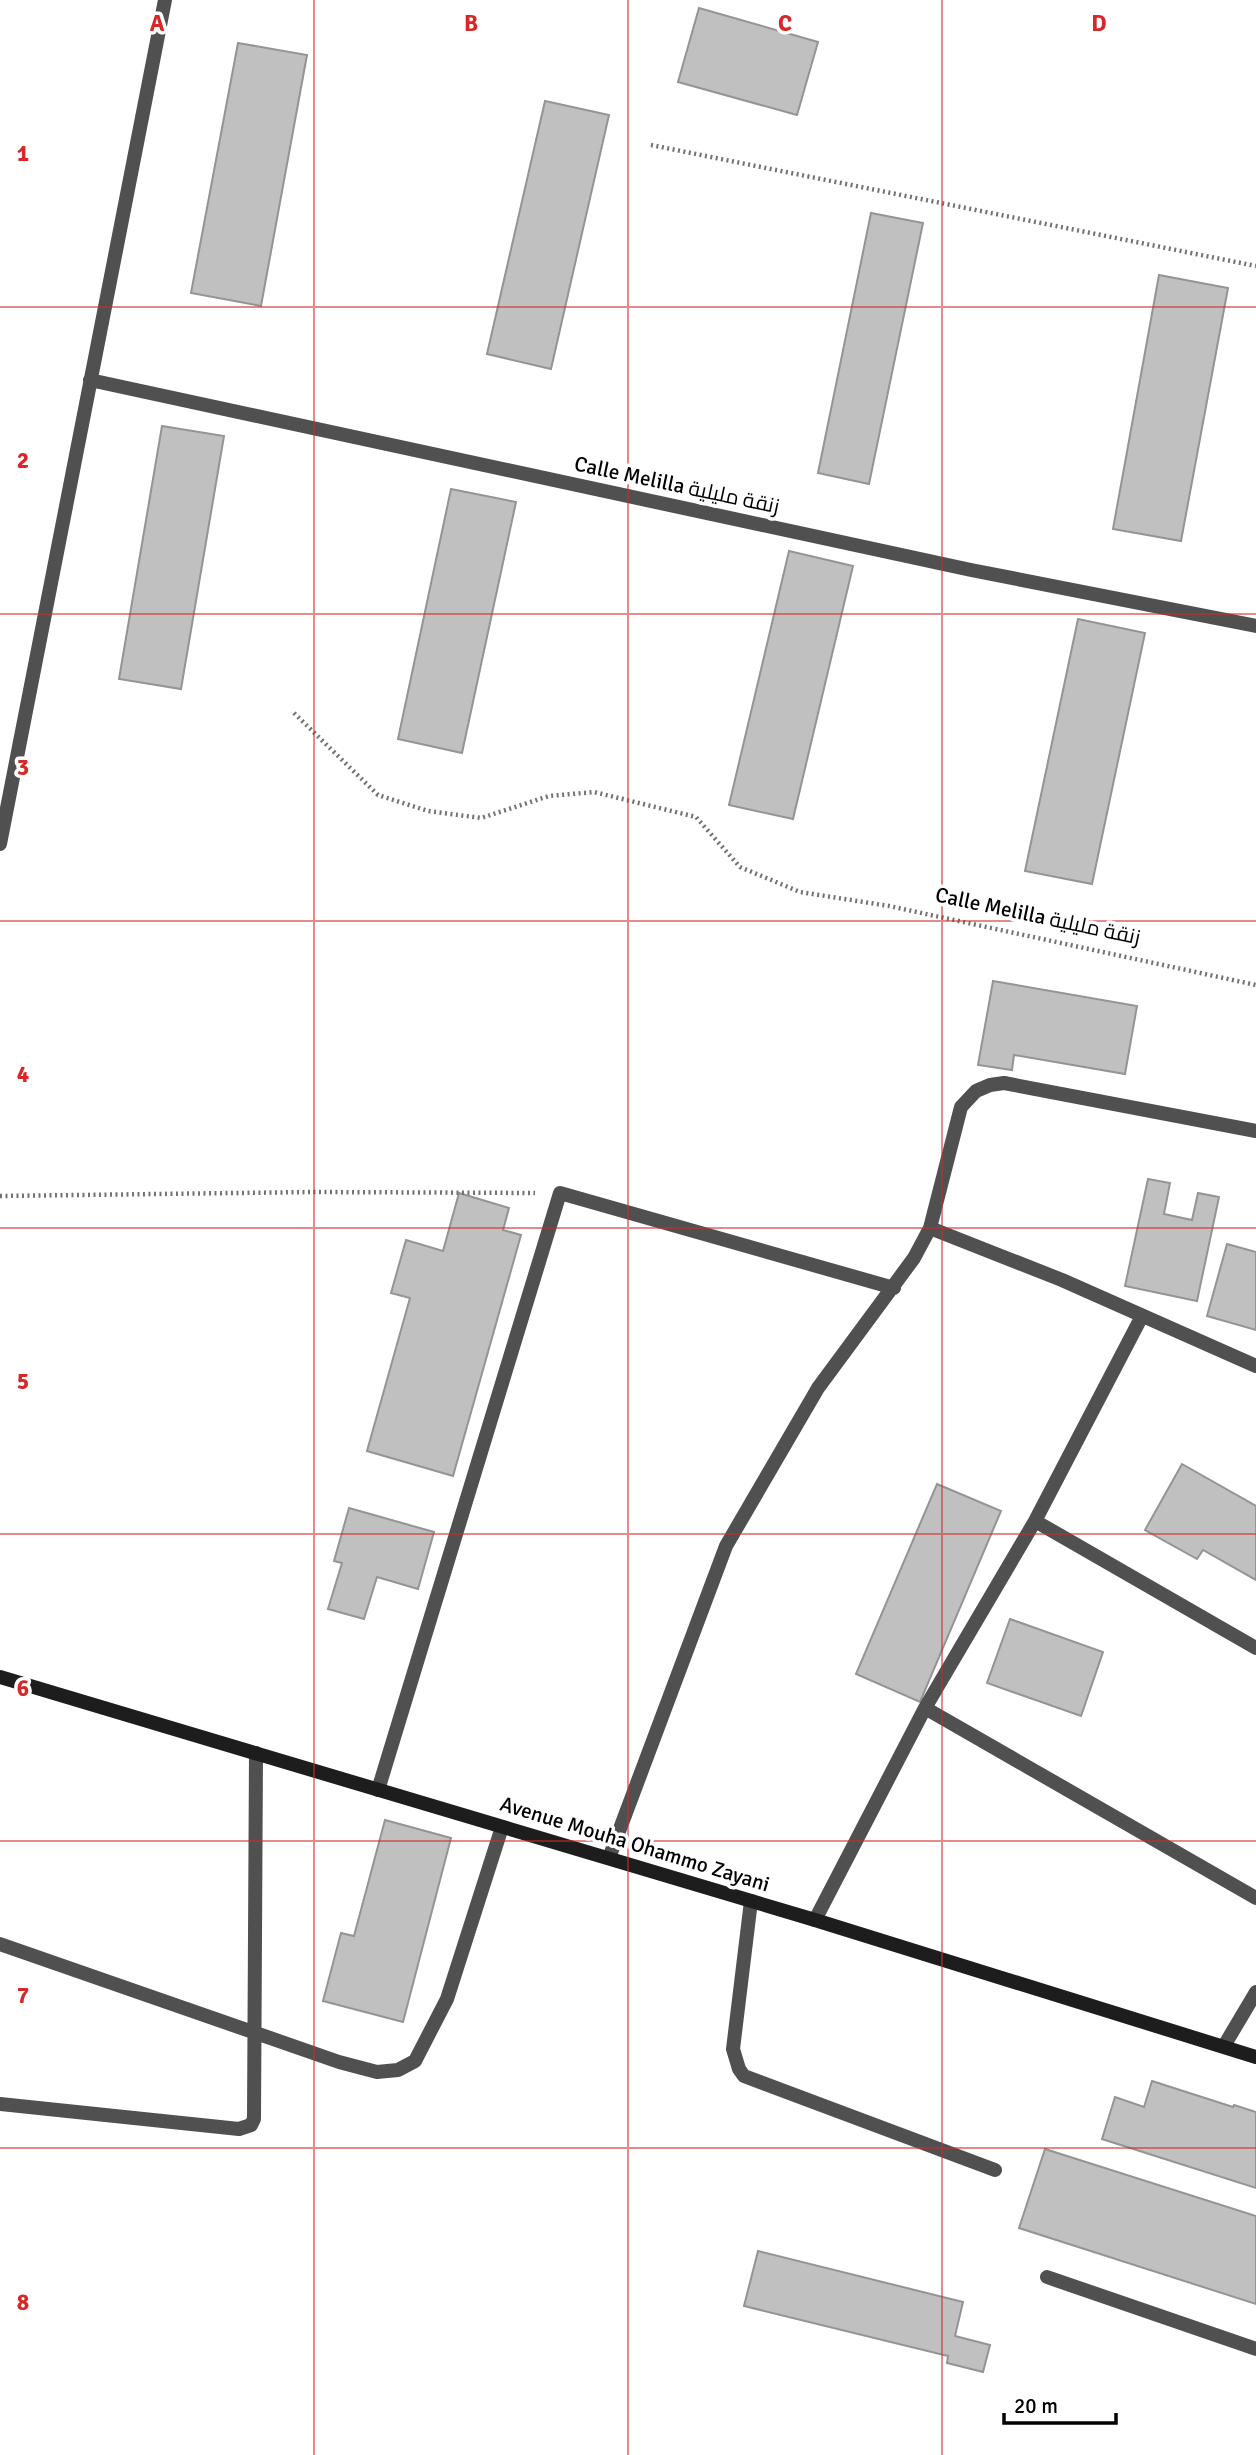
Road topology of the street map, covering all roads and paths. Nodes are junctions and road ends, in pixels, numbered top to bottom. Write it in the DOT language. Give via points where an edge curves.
graph roads {
  1 [pos="165,0"];
  2 [pos="651,145"];
  3 [pos="1256,266"];
  4 [pos="90,380"];
  5 [pos="1256,626"];
  6 [pos="294,713"];
  7 [pos="0,844"];
  8 [pos="1256,985"];
  9 [pos="1256,1131"];
  10 [pos="560,1193"];
  11 [pos="0,1196"];
  12 [pos="930,1228"];
  13 [pos="894,1288"];
  14 [pos="1142,1316"];
  15 [pos="1256,1366"];
  16 [pos="1035,1521"];
  17 [pos="1256,1648"];
  18 [pos="0,1677"];
  19 [pos="925,1708"];
  20 [pos="256,1753"];
  21 [pos="378,1790"];
  22 [pos="502,1827"];
  23 [pos="609,1858"];
  24 [pos="1256,1898"];
  25 [pos="751,1901"];
  26 [pos="815,1920"];
  27 [pos="0,1944"];
  28 [pos="1256,1992"];
  29 [pos="254,2031"];
  30 [pos="1224,2046"];
  31 [pos="1256,2057"];
  32 [pos="0,2104"];
  33 [pos="995,2170"];
  34 [pos="1047,2277"];
  35 [pos="1256,2349"];
  1 -- 4 [label="street"];
  2 -- 3 [label="path"];
  4 -- 5 [label="street, Calle Melilla زنقة مليلية" via="971,570"];
  4 -- 7 [label="street"];
  6 -- 8 [label="path, Calle Melilla زنقة مليلية" via="378,794 428,811 481,818 549,796 594,792 695,817 740,867 800,892 889,906"];
  9 -- 12 [label="street" via="1004,1083 990,1085 976,1091 961,1107"];
  10 -- 11 [label="path"];
  10 -- 13 [label="street"];
  10 -- 21 [label="street"];
  12 -- 13 [label="street"];
  12 -- 14 [label="street"];
  13 -- 23 [label="street" via="818,1388 726,1546"];
  14 -- 15 [label="street"];
  14 -- 16 [label="street"];
  16 -- 17 [label="street"];
  16 -- 19 [label="street"];
  18 -- 20 [label="street, Avenue Mouha Ohammo Zayani"];
  19 -- 24 [label="street"];
  19 -- 26 [label="street"];
  20 -- 21 [label="street, Avenue Mouha Ohammo Zayani"];
  20 -- 29 [label="street"];
  21 -- 22 [label="street, Avenue Mouha Ohammo Zayani"];
  22 -- 23 [label="street, Avenue Mouha Ohammo Zayani"];
  22 -- 29 [label="street" via="447,1999 415,2061 398,2070 377,2072"];
  23 -- 25 [label="street, Avenue Mouha Ohammo Zayani"];
  25 -- 26 [label="street, Avenue Mouha Ohammo Zayani"];
  25 -- 33 [label="street" via="733,2049 744,2076"];
  26 -- 30 [label="street, Avenue Mouha Ohammo Zayani"];
  27 -- 29 [label="street"];
  28 -- 30 [label="street"];
  29 -- 32 [label="street" via="254,2119 245,2128"];
  30 -- 31 [label="street, Avenue Mouha Ohammo Zayani"];
  34 -- 35 [label="street"];
}
